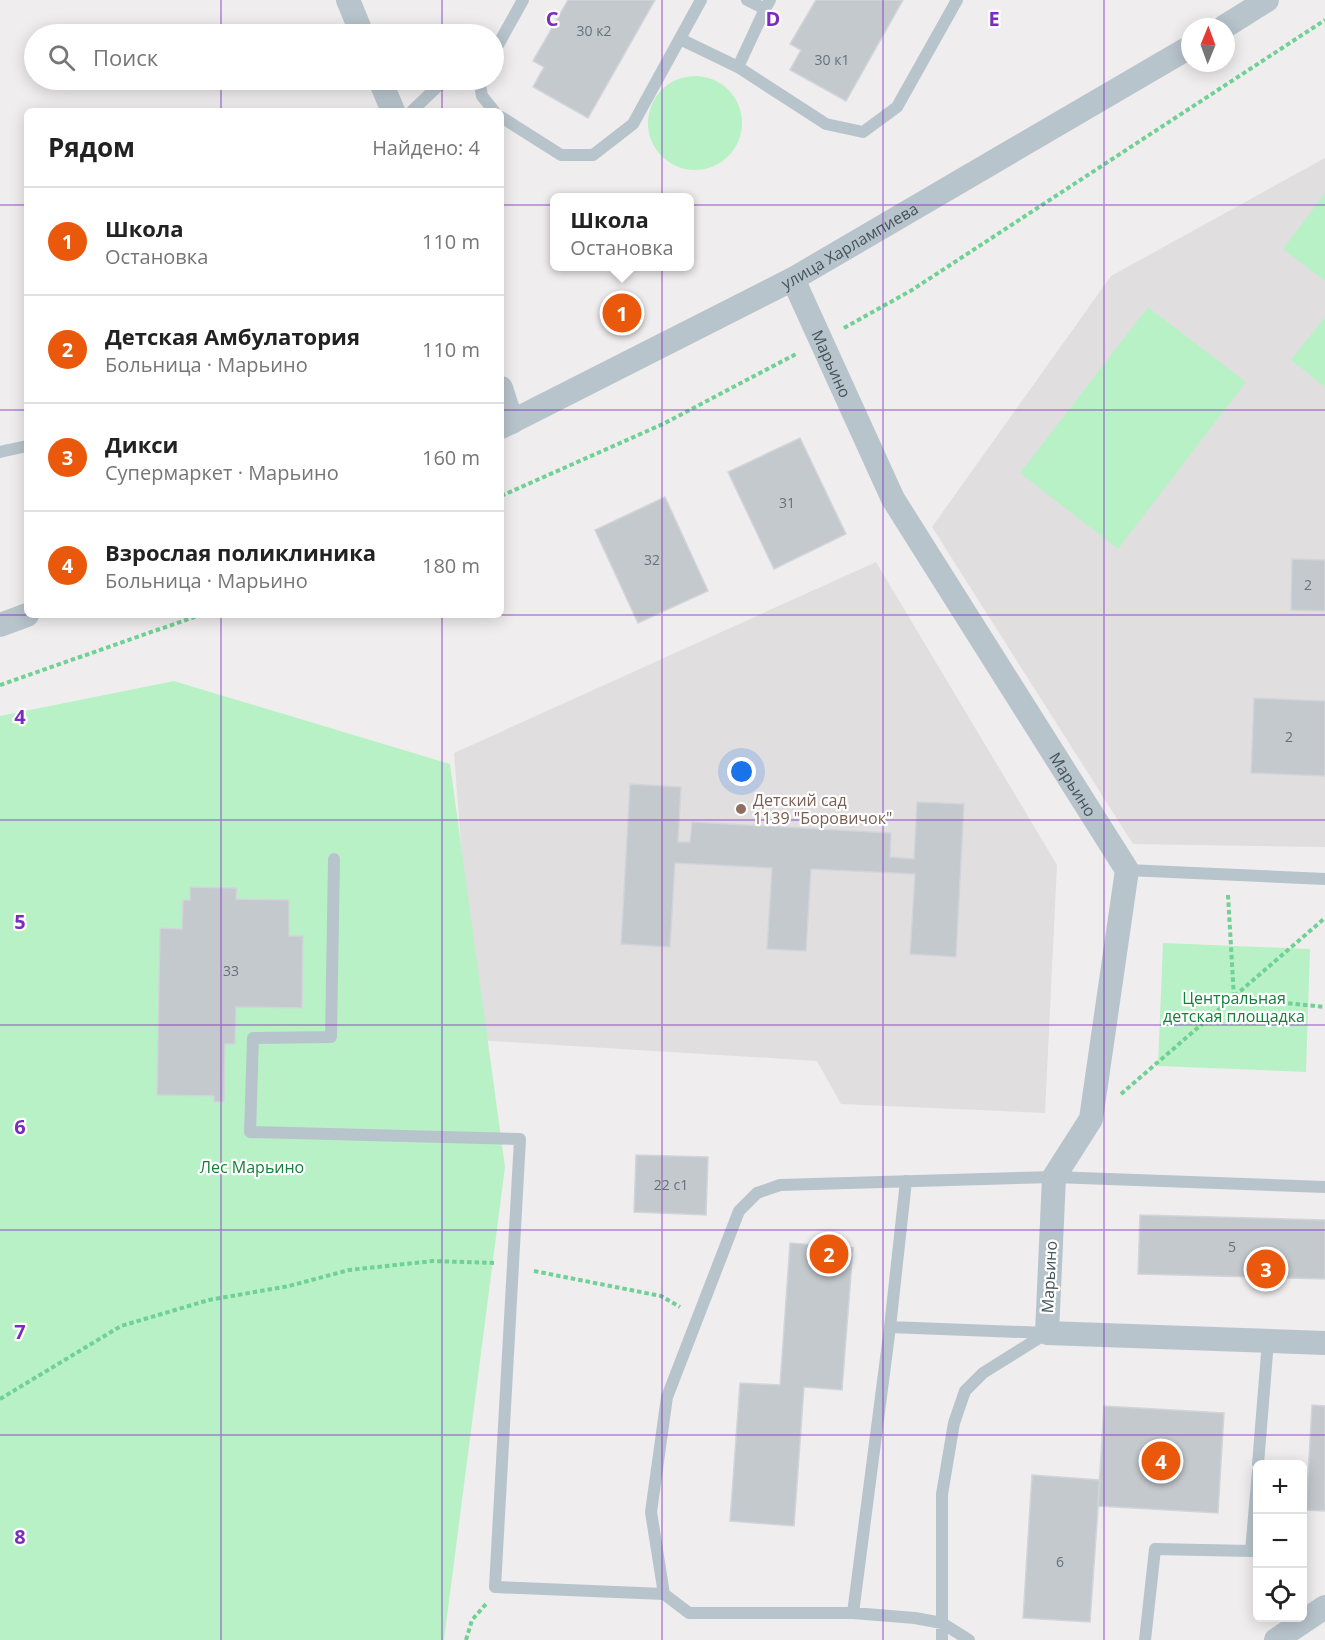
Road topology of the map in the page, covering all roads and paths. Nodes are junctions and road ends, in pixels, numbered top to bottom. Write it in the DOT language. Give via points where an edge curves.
graph roads {
  1 [pos="348,0"];
  2 [pos="523,0"];
  3 [pos="701,0"];
  4 [pos="747,0"];
  5 [pos="957,0"];
  6 [pos="1268,0"];
  7 [pos="768,5"];
  8 [pos="1235,20"];
  9 [pos="1325,20"];
  10 [pos="358,24"];
  11 [pos="504,34"];
  12 [pos="680,39"];
  13 [pos="1181,52"];
  14 [pos="738,67"];
  15 [pos="384,90"];
  16 [pos="434,90"];
  17 [pos="481,90"];
  18 [pos="392,108"];
  19 [pos="415,108"];
  20 [pos="492,108"];
  21 [pos="504,119"];
  22 [pos="793,279"];
  23 [pos="820,341"];
  24 [pos="506,425"];
  25 [pos="24,447"];
  26 [pos="0,452"];
  27 [pos="504,495"];
  28 [pos="24,616"];
  29 [pos="191,618"];
  30 [pos="0,625"];
  31 [pos="0,685"];
  32 [pos="334,859"];
  33 [pos="1127,870"];
  34 [pos="1227,876"];
  35 [pos="1325,879"];
  36 [pos="1325,918"];
  37 [pos="1234,998"];
  38 [pos="1325,1007"];
  39 [pos="1091,1119"];
  40 [pos="1054,1177"];
  41 [pos="906,1181"];
  42 [pos="1325,1188"];
  43 [pos="512,1267"];
  44 [pos="696,1316"];
  45 [pos="890,1327"];
  46 [pos="1047,1333"];
  47 [pos="1268,1341"];
  48 [pos="1325,1343"];
  49 [pos="0,1399"];
  50 [pos="1258,1460"];
  51 [pos="1254,1514"];
  52 [pos="495,1587"];
  53 [pos="664,1594"];
  54 [pos="1325,1607"];
  55 [pos="853,1613"];
  56 [pos="942,1623"];
  57 [pos="466,1640"];
  58 [pos="942,1640"];
  59 [pos="969,1640"];
  60 [pos="1144,1640"];
  61 [pos="1276,1640"];
  1 -- 10 [label="street"];
  2 -- 11 [label="lane"];
  3 -- 12 [label="lane"];
  4 -- 7 [label="lane"];
  5 -- 14 [label="lane" via="897,107 863,132 826,124"];
  6 -- 8 [label="street"];
  7 -- 14 [label="lane"];
  9 -- 23 [label="path" via="912,290"];
  12 -- 14 [label="lane"];
  12 -- 21 [label="lane" via="633,124 593,155 561,155"];
  13 -- 22 [label="street, улица Харлампиева"];
  15 -- 18 [label="street"];
  16 -- 19 [label="lane"];
  17 -- 20 [label="lane"];
  22 -- 23 [label="street, Марьино"];
  22 -- 24 [label="street, улица Харлампиева"];
  23 -- 27 [label="path" via="663,424"];
  23 -- 33 [label="street, Марьино" via="893,499"];
  25 -- 26 [label="lane"];
  28 -- 30 [label="street"];
  29 -- 31 [label="path"];
  32 -- 43 [label="lane" via="331,1037 253,1038 250,1132 520,1139"];
  33 -- 34 [label="lane"];
  33 -- 39 [label="street, Марьино"];
  34 -- 35 [label="lane"];
  34 -- 37 [label="path"];
  36 -- 37 [label="path"];
  37 -- 38 [label="path"];
  37 -- 39 [label="path"];
  39 -- 40 [label="street, Марьино"];
  40 -- 41 [label="lane"];
  40 -- 42 [label="lane"];
  40 -- 46 [label="street, Марьино"];
  41 -- 44 [label="lane" via="780,1185 757,1193 739,1211"];
  41 -- 45 [label="lane"];
  43 -- 44 [label="path" via="661,1296"];
  43 -- 49 [label="path" via="433,1261 349,1270 289,1286 209,1299 121,1326"];
  43 -- 52 [label="lane"];
  44 -- 53 [label="lane" via="667,1397 651,1512"];
  45 -- 46 [label="lane"];
  45 -- 55 [label="lane"];
  46 -- 47 [label="street"];
  46 -- 56 [label="lane" via="983,1373 965,1391 954,1423 942,1494"];
  47 -- 48 [label="street"];
  47 -- 50 [label="lane"];
  51 -- 60 [label="lane" via="1251,1551 1155,1549"];
  52 -- 53 [label="lane"];
  52 -- 57 [label="path" via="483,1610 472,1620"];
  53 -- 55 [label="lane" via="689,1613"];
  54 -- 61 [label="street"];
  55 -- 56 [label="lane"];
  56 -- 58 [label="lane"];
  56 -- 59 [label="lane"];
}
